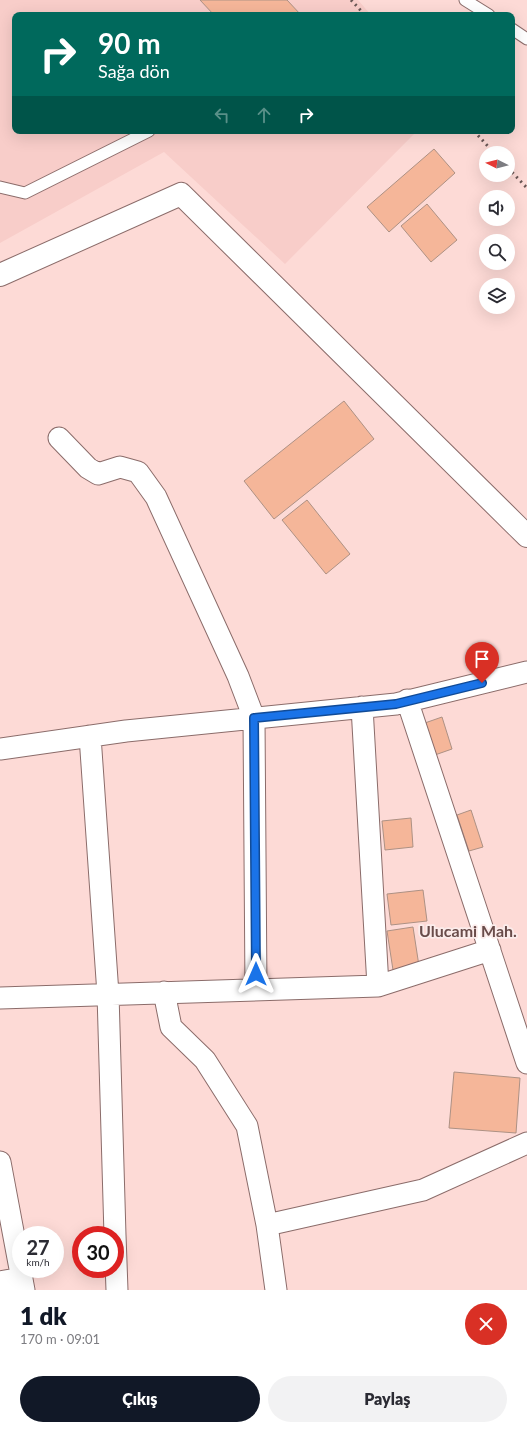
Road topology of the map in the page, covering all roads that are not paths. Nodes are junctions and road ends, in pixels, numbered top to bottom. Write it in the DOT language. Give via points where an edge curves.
graph roads {
  1 [pos="465,0"];
  2 [pos="484,12"];
  3 [pos="515,32"];
  4 [pos="527,39"];
  5 [pos="143,134"];
  6 [pos="0,187"];
  7 [pos="0,275"];
  8 [pos="59,438"];
  9 [pos="527,536"];
  10 [pos="527,672"];
  11 [pos="407,700"];
  12 [pos="362,707"];
  13 [pos="254,718"];
  14 [pos="90,736"];
  15 [pos="0,749"];
  16 [pos="490,950"];
  17 [pos="378,986"];
  18 [pos="256,990"];
  19 [pos="164,992"];
  20 [pos="108,994"];
  21 [pos="0,998"];
  22 [pos="527,1063"];
  23 [pos="527,1143"];
  24 [pos="0,1162"];
  25 [pos="267,1225"];
  26 [pos="115,1226"];
  27 [pos="117,1278"];
  28 [pos="0,1282"];
  29 [pos="23,1284"];
  30 [pos="117,1290"];
  31 [pos="276,1290"];
  1 -- 2 [label="lane"];
  3 -- 4 [label="lane"];
  5 -- 6 [label="lane" via="25,192"];
  7 -- 9 [label="street" via="181,194"];
  8 -- 13 [label="street" via="88,468 98,474 120,467 138,472 156,497 238,676"];
  10 -- 11 [label="street"];
  11 -- 12 [label="street" via="396,704"];
  11 -- 16 [label="street"];
  12 -- 13 [label="street"];
  12 -- 17 [label="street"];
  13 -- 14 [label="street"];
  13 -- 18 [label="street"];
  14 -- 15 [label="street"];
  14 -- 20 [label="street"];
  16 -- 17 [label="street"];
  16 -- 22 [label="street"];
  17 -- 18 [label="street"];
  18 -- 19 [label="street"];
  19 -- 20 [label="street"];
  19 -- 25 [label="street" via="171,1027 205,1060 247,1126"];
  20 -- 21 [label="street"];
  20 -- 26 [label="street"];
  23 -- 25 [label="street" via="423,1190"];
  24 -- 29 [label="street"];
  25 -- 31 [label="street"];
  27 -- 30 [label="street"];
  28 -- 29 [label="street"];
}
